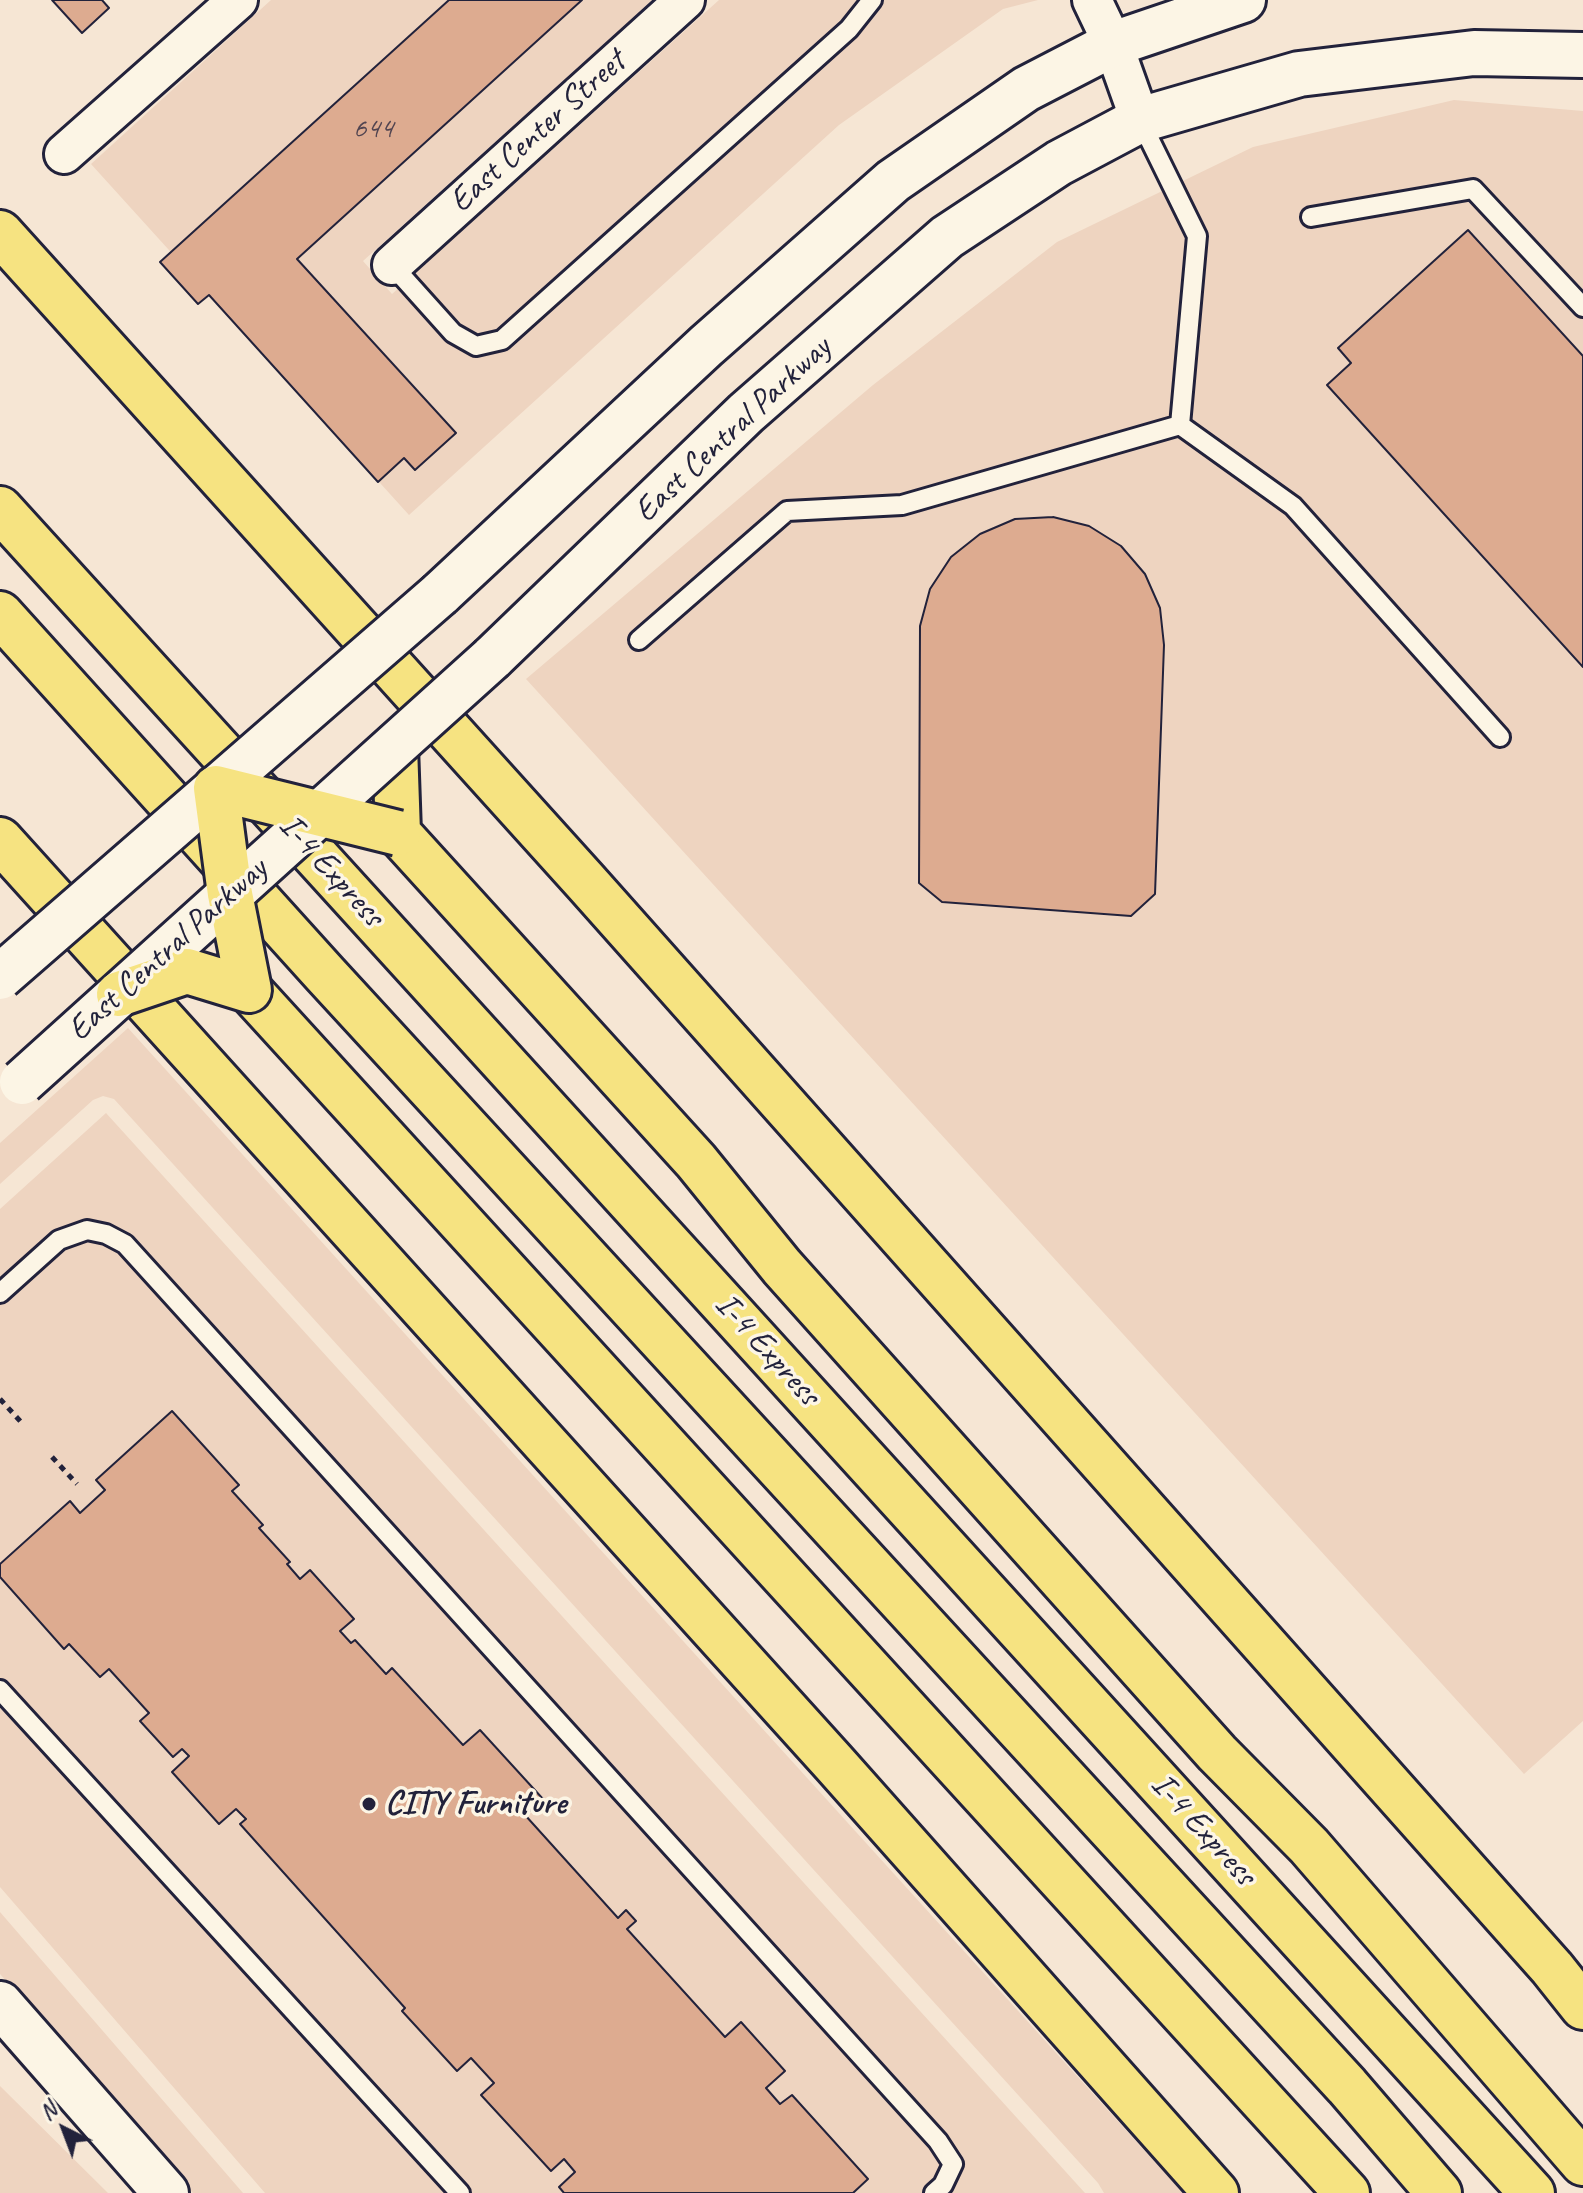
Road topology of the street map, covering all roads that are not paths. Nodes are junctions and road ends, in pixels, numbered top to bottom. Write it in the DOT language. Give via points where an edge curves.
graph roads {
  1 [pos="238,0"];
  2 [pos="685,0"];
  3 [pos="872,0"];
  4 [pos="1092,0"];
  5 [pos="1243,0"];
  6 [pos="1113,44"];
  7 [pos="1583,55"];
  8 [pos="1140,120"];
  9 [pos="64,154"];
  10 [pos="1311,217"];
  11 [pos="0,233"];
  12 [pos="392,265"];
  13 [pos="1583,307"];
  14 [pos="1180,425"];
  15 [pos="0,509"];
  16 [pos="0,614"];
  17 [pos="639,640"];
  18 [pos="1500,737"];
  19 [pos="395,746"];
  20 [pos="216,788"];
  21 [pos="321,812"];
  22 [pos="398,833"];
  23 [pos="0,840"];
  24 [pos="230,894"];
  25 [pos="0,977"];
  26 [pos="249,990"];
  27 [pos="119,994"];
  28 [pos="11,1091"];
  29 [pos="0,1293"];
  30 [pos="0,1690"];
  31 [pos="0,2004"];
  32 [pos="1583,2007"];
  33 [pos="1583,2163"];
  34 [pos="166,2193"];
  35 [pos="460,2193"];
  36 [pos="934,2193"];
  37 [pos="1216,2193"];
  38 [pos="1347,2193"];
  39 [pos="1439,2193"];
  40 [pos="1532,2193"];
  1 -- 9 [label="street"];
  2 -- 12 [label="street, East Center Street"];
  3 -- 12 [label="lane" via="849,29 502,340 476,346 453,333"];
  4 -- 6 [label="street"];
  5 -- 6 [label="main road"];
  6 -- 8 [label="street"];
  6 -- 20 [label="main road, bridge" via="1026,89 893,181 706,346 440,594"];
  7 -- 8 [label="main road, East Central Parkway" via="1474,53 1299,74"];
  8 -- 14 [label="lane" via="1197,236"];
  8 -- 19 [label="main road, East Central Parkway, bridge" via="1059,163 947,237 746,413"];
  10 -- 13 [label="lane" via="1473,189"];
  11 -- 32 [label="highway" via="585,881"];
  14 -- 17 [label="lane" via="902,505 787,511"];
  14 -- 18 [label="lane" via="1293,506"];
  15 -- 40 [label="highway, I-4 Express"];
  16 -- 39 [label="highway, I-4 Express" via="1347,2086"];
  19 -- 21 [label="main road, East Central Parkway, bridge"];
  19 -- 22 [label="highway"];
  20 -- 21 [label="highway, bridge"];
  20 -- 24 [label="highway, bridge"];
  20 -- 25 [label="main road, bridge"];
  21 -- 22 [label="highway, bridge"];
  21 -- 24 [label="main road, East Central Parkway, bridge"];
  22 -- 33 [label="highway" via="696,1161 782,1267 1217,1753 1309,1846"];
  23 -- 37 [label="highway" via="782,1704"];
  24 -- 26 [label="highway, bridge"];
  24 -- 27 [label="main road, East Central Parkway, bridge"];
  26 -- 27 [label="highway, bridge" via="187,971"];
  26 -- 38 [label="highway"];
  27 -- 28 [label="main road, East Central Parkway, bridge"];
  29 -- 36 [label="lane" via="59,1240 87,1230 125,1244 938,2141 953,2164"];
  30 -- 35 [label="lane"];
  31 -- 34 [label="main road"];
}
